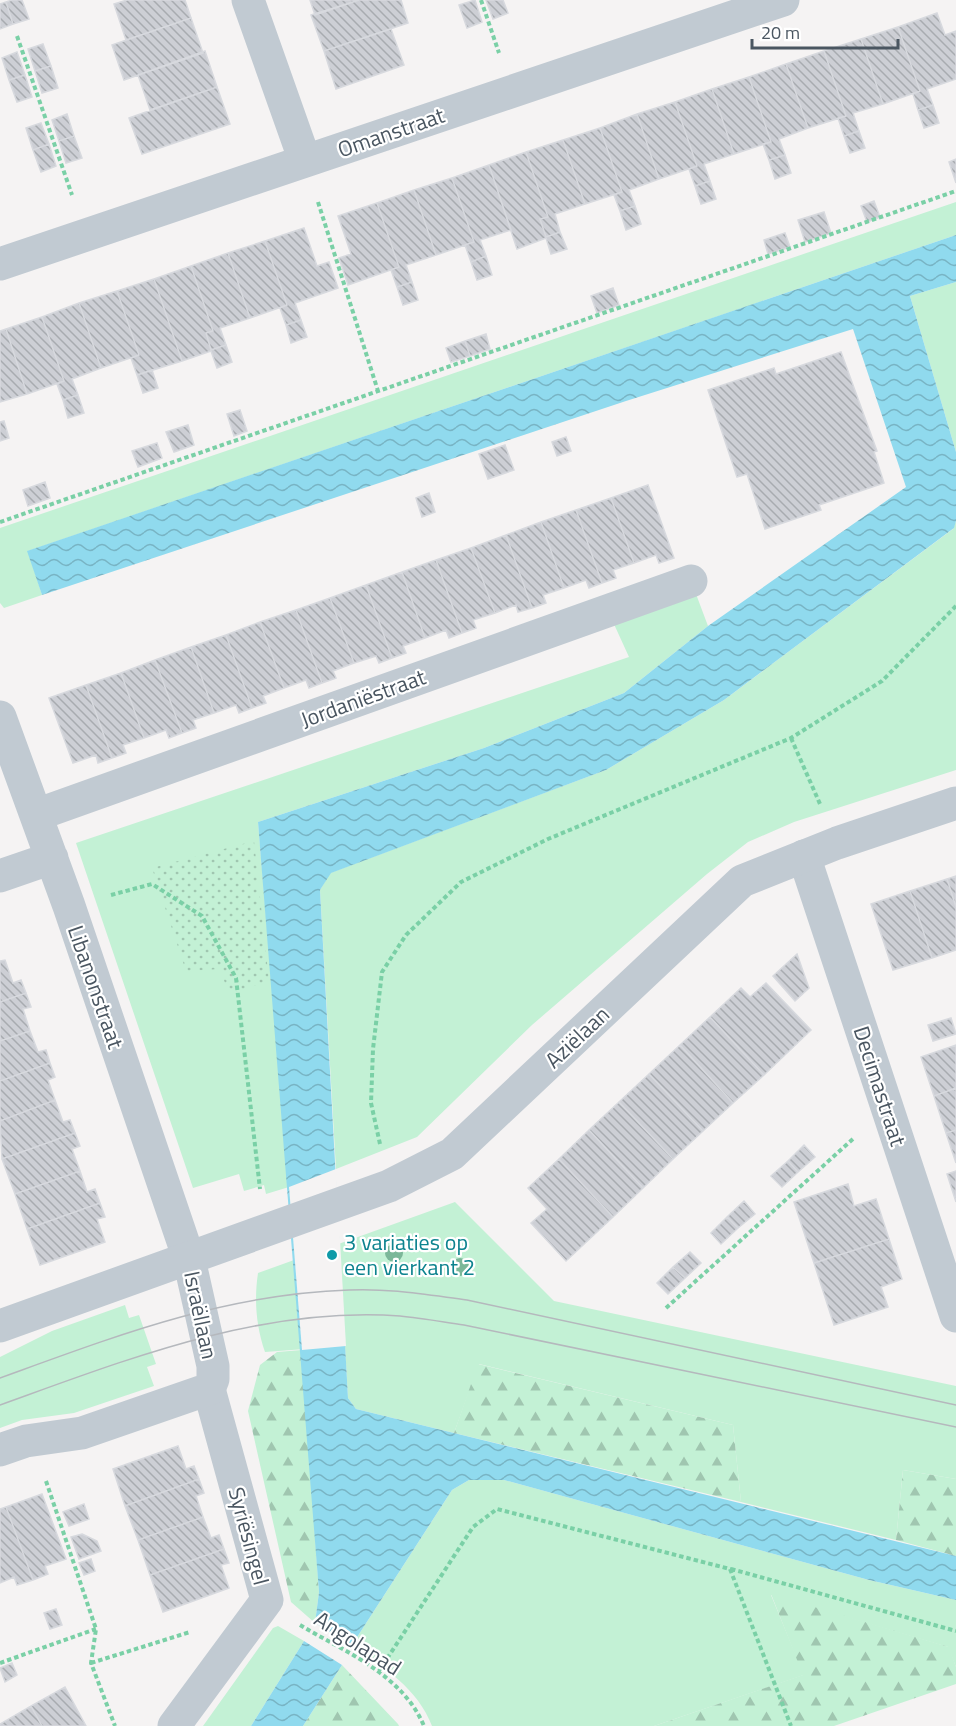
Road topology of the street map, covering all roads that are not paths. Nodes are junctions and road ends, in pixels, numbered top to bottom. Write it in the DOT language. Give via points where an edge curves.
graph roads {
  1 [pos="248,0"];
  2 [pos="783,0"];
  3 [pos="728,9"];
  4 [pos="305,161"];
  5 [pos="0,264"];
  6 [pos="691,581"];
  7 [pos="0,717"];
  8 [pos="956,803"];
  9 [pos="36,815"];
  10 [pos="804,856"];
  11 [pos="52,858"];
  12 [pos="0,876"];
  13 [pos="189,1259"];
  14 [pos="956,1316"];
  15 [pos="0,1326"];
  16 [pos="209,1389"];
  17 [pos="0,1450"];
  18 [pos="174,1726"];
  1 -- 4 [label="street"];
  2 -- 3 [label="street, Omanstraat"];
  3 -- 4 [label="street, Omanstraat" via="512,92"];
  4 -- 5 [label="street, Omanstraat"];
  6 -- 9 [label="street, Jordaniëstraat"];
  7 -- 9 [label="street, Libanonstraat"];
  8 -- 10 [label="street, Aziëlaan"];
  9 -- 11 [label="street, Libanonstraat"];
  10 -- 13 [label="street, Aziëlaan" via="742,881 452,1154 389,1186"];
  10 -- 14 [label="street, Decimastraat"];
  11 -- 12 [label="street"];
  11 -- 13 [label="street, Libanonstraat"];
  13 -- 15 [label="street, Israëllaan"];
  13 -- 16 [label="street, Israëllaan" via="213,1366"];
  16 -- 17 [label="street, Israëllaan" via="82,1433"];
  16 -- 18 [label="street, Syriësingel" via="267,1600"];
}
